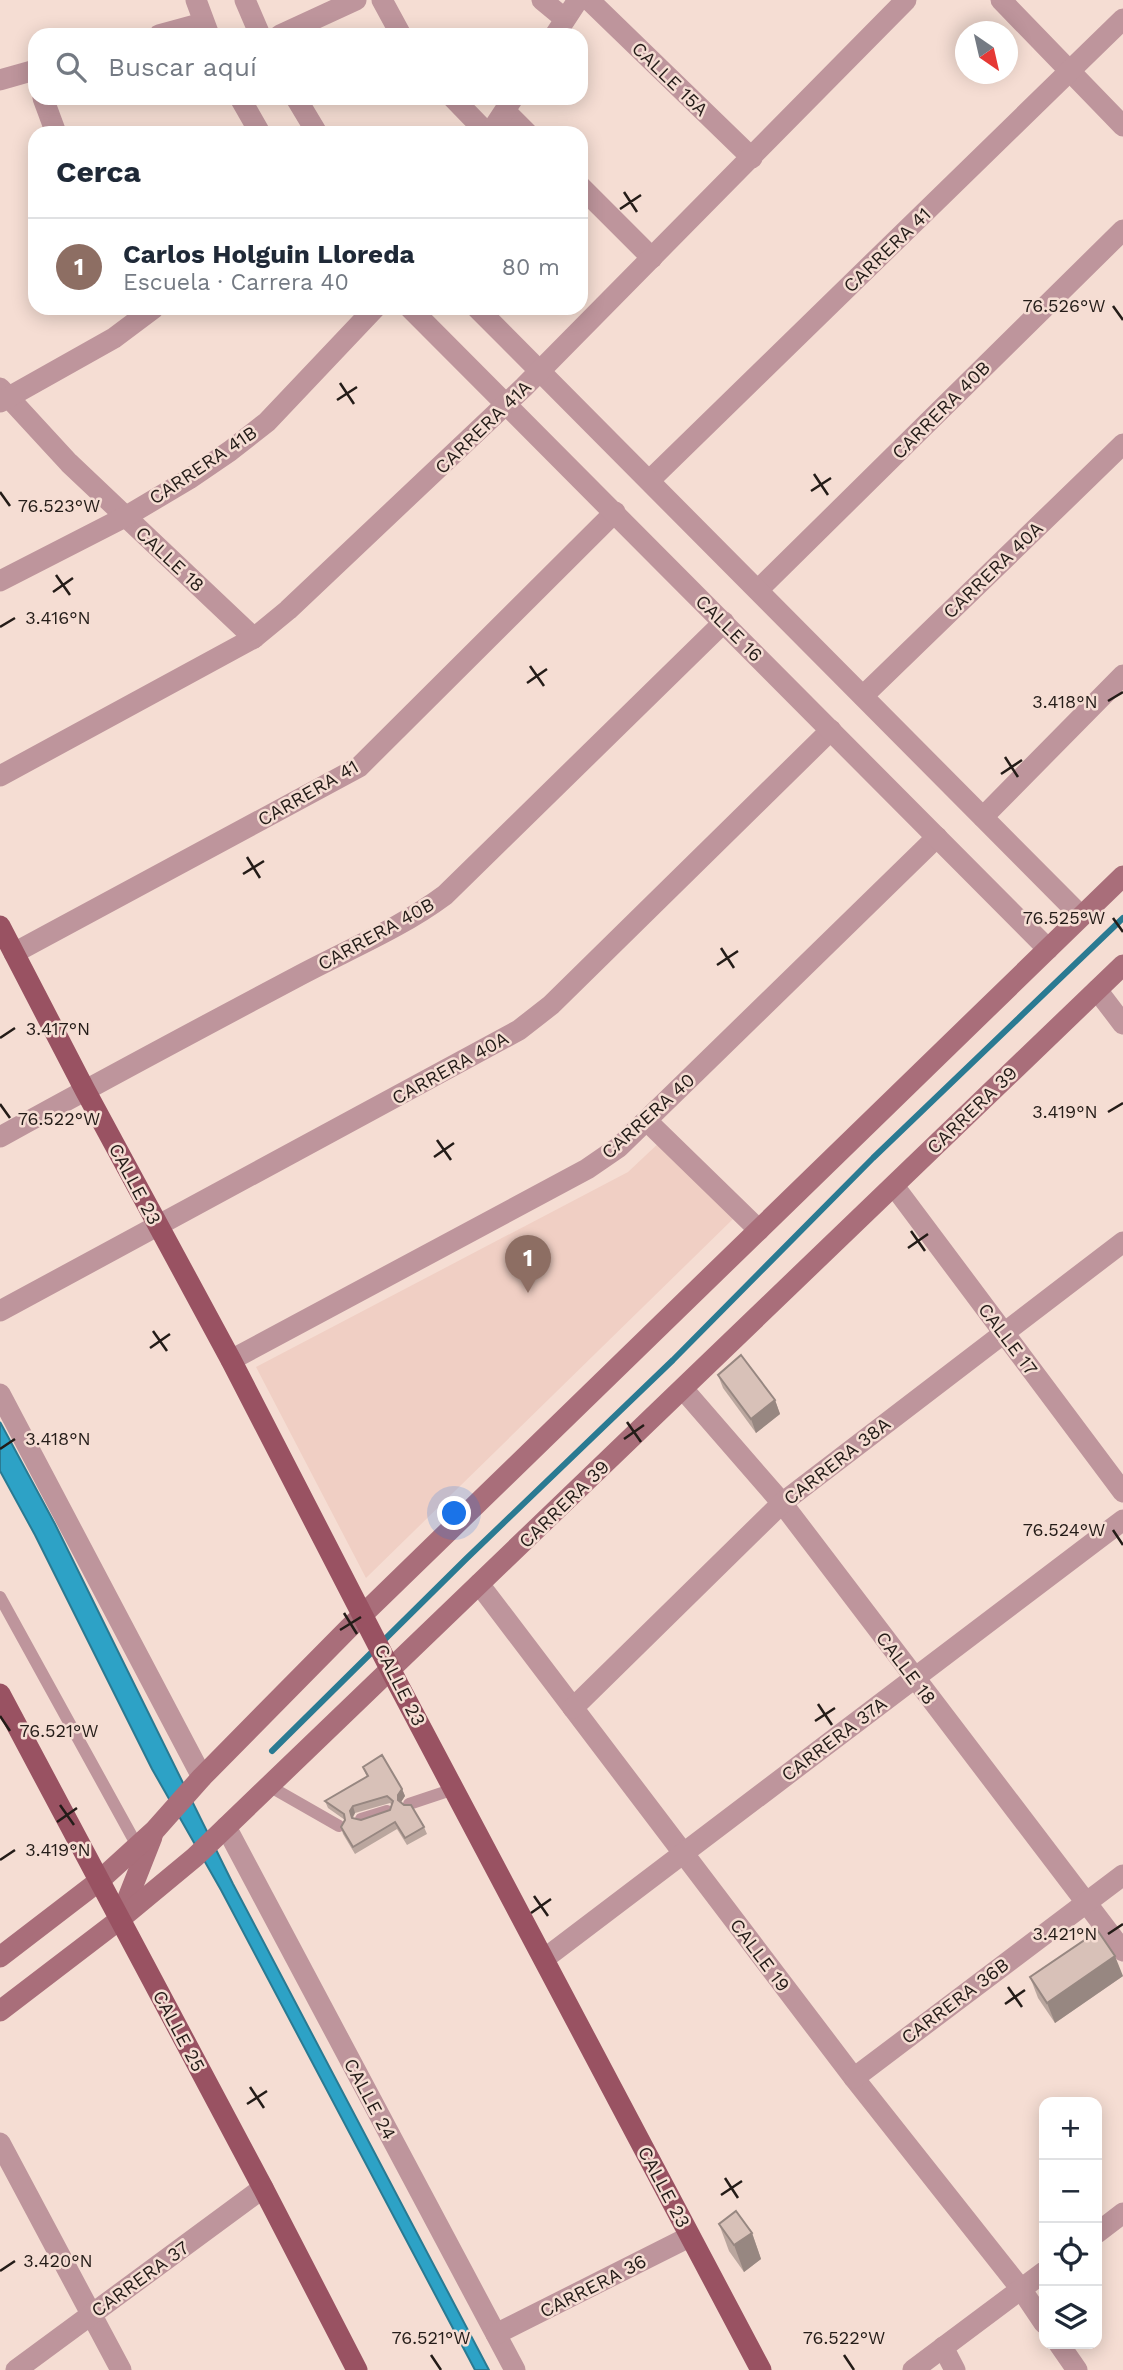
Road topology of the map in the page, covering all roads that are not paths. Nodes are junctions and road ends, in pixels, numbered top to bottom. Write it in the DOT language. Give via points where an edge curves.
graph roads {
  1 [pos="196,0"];
  2 [pos="245,0"];
  3 [pos="356,0"];
  4 [pos="382,0"];
  5 [pos="542,0"];
  6 [pos="578,0"];
  7 [pos="589,0"];
  8 [pos="906,0"];
  9 [pos="1000,0"];
  10 [pos="1123,19"];
  11 [pos="560,27"];
  12 [pos="206,28"];
  13 [pos="257,28"];
  14 [pos="296,28"];
  15 [pos="397,28"];
  16 [pos="1069,72"];
  17 [pos="28,73"];
  18 [pos="0,80"];
  19 [pos="46,105"];
  20 [pos="244,105"];
  21 [pos="300,105"];
  22 [pos="460,105"];
  23 [pos="508,105"];
  24 [pos="510,105"];
  25 [pos="53,126"];
  26 [pos="256,126"];
  27 [pos="313,126"];
  28 [pos="482,126"];
  29 [pos="494,126"];
  30 [pos="523,126"];
  31 [pos="1123,126"];
  32 [pos="752,158"];
  33 [pos="588,194"];
  34 [pos="1123,230"];
  35 [pos="652,258"];
  36 [pos="145,315"];
  37 [pos="368,315"];
  38 [pos="417,315"];
  39 [pos="484,315"];
  40 [pos="541,370"];
  41 [pos="3,395"];
  42 [pos="507,404"];
  43 [pos="1123,444"];
  44 [pos="650,480"];
  45 [pos="615,512"];
  46 [pos="125,517"];
  47 [pos="0,581"];
  48 [pos="758,590"];
  49 [pos="723,622"];
  50 [pos="254,638"];
  51 [pos="1123,675"];
  52 [pos="863,696"];
  53 [pos="831,730"];
  54 [pos="0,776"];
  55 [pos="983,817"];
  56 [pos="937,837"];
  57 [pos="1123,876"];
  58 [pos="1081,916"];
  59 [pos="0,926"];
  60 [pos="1048,949"];
  61 [pos="15,953"];
  62 [pos="1123,965"];
  63 [pos="1097,990"];
  64 [pos="1123,1024"];
  65 [pos="85,1090"];
  66 [pos="647,1121"];
  67 [pos="0,1137"];
  68 [pos="894,1186"];
  69 [pos="158,1225"];
  70 [pos="759,1230"];
  71 [pos="1123,1241"];
  72 [pos="0,1311"];
  73 [pos="1003,1333"];
  74 [pos="231,1360"];
  75 [pos="683,1389"];
  76 [pos="0,1394"];
  77 [pos="1123,1492"];
  78 [pos="782,1503"];
  79 [pos="1123,1520"];
  80 [pos="479,1584"];
  81 [pos="0,1597"];
  82 [pos="365,1618"];
  83 [pos="387,1661"];
  84 [pos="914,1679"];
  85 [pos="0,1694"];
  86 [pos="573,1708"];
  87 [pos="197,1783"];
  88 [pos="269,1786"];
  89 [pos="454,1790"];
  90 [pos="410,1804"];
  91 [pos="387,1811"];
  92 [pos="361,1819"];
  93 [pos="339,1826"];
  94 [pos="222,1831"];
  95 [pos="141,1854"];
  96 [pos="683,1854"];
  97 [pos="1123,1875"];
  98 [pos="99,1881"];
  99 [pos="1086,1903"];
  100 [pos="119,1920"];
  101 [pos="1123,1951"];
  102 [pos="0,1956"];
  103 [pos="544,1959"];
  104 [pos="0,2011"];
  105 [pos="854,2078"];
  106 [pos="0,2143"];
  107 [pos="263,2188"];
  108 [pos="1123,2213"];
  109 [pos="1102,2229"];
  110 [pos="689,2236"];
  111 [pos="1039,2276"];
  112 [pos="1021,2289"];
  113 [pos="92,2314"];
  114 [pos="1039,2316"];
  115 [pos="496,2334"];
  116 [pos="943,2347"];
  117 [pos="1062,2349"];
  118 [pos="16,2370"];
  119 [pos="121,2370"];
  120 [pos="357,2370"];
  121 [pos="515,2370"];
  122 [pos="761,2370"];
  123 [pos="913,2370"];
  124 [pos="955,2370"];
  125 [pos="1077,2370"];
  1 -- 12 [label="street"];
  2 -- 13 [label="street"];
  3 -- 14 [label="street"];
  4 -- 15 [label="street"];
  5 -- 11 [label="street"];
  6 -- 11 [label="street"];
  7 -- 32 [label="street, CALLE 15A"];
  8 -- 32 [label="street, CARRERA 41A"];
  9 -- 16 [label="street"];
  10 -- 16 [label="street, CARRERA 41"];
  16 -- 31 [label="street"];
  16 -- 44 [label="street, CARRERA 41"];
  17 -- 18 [label="street"];
  19 -- 25 [label="street"];
  20 -- 26 [label="street"];
  21 -- 27 [label="street"];
  22 -- 28 [label="street"];
  23 -- 29 [label="street"];
  24 -- 30 [label="street"];
  32 -- 35 [label="street, CARRERA 41A"];
  33 -- 35 [label="street"];
  34 -- 48 [label="street, CARRERA 40B"];
  35 -- 40 [label="street, CARRERA 41A"];
  36 -- 41 [label="street" via="114,338"];
  37 -- 46 [label="street, CARRERA 41B" via="267,422 189,479"];
  38 -- 42 [label="street, CALLE 16"];
  39 -- 40 [label="street"];
  40 -- 42 [label="street, CARRERA 41A"];
  40 -- 44 [label="street"];
  41 -- 46 [label="street, CALLE 18"];
  42 -- 45 [label="street, CALLE 16"];
  42 -- 50 [label="street, CARRERA 41A" via="332,571"];
  43 -- 52 [label="street, CARRERA 40A"];
  44 -- 48 [label="street"];
  45 -- 49 [label="street, CALLE 16"];
  45 -- 61 [label="street, CARRERA 41" via="359,767"];
  46 -- 47 [label="street, CARRERA 41B"];
  46 -- 50 [label="street, CALLE 18"];
  48 -- 52 [label="street"];
  49 -- 53 [label="street, CALLE 16"];
  49 -- 65 [label="street, CARRERA 40B" via="444,895 419,914"];
  50 -- 54 [label="street, CARRERA 41A"];
  51 -- 55 [label="street"];
  52 -- 55 [label="street"];
  53 -- 56 [label="street, CALLE 16"];
  53 -- 69 [label="street, CARRERA 40A" via="551,1005 519,1030"];
  55 -- 58 [label="street"];
  56 -- 60 [label="street, CALLE 16"];
  56 -- 66 [label="street, CARRERA 40"];
  57 -- 58 [label="main road"];
  58 -- 60 [label="main road"];
  59 -- 61 [label="main road, CALLE 23"];
  60 -- 70 [label="main road"];
  61 -- 65 [label="main road, CALLE 23"];
  62 -- 63 [label="main road, CARRERA 39"];
  63 -- 64 [label="street"];
  63 -- 68 [label="main road, CARRERA 39"];
  65 -- 67 [label="street, CARRERA 40B"];
  65 -- 69 [label="main road, CALLE 23"];
  66 -- 70 [label="street"];
  66 -- 74 [label="street, CARRERA 40" via="587,1169"];
  68 -- 73 [label="street, CALLE 17"];
  68 -- 75 [label="main road, CARRERA 39"];
  69 -- 72 [label="street, CARRERA 40A"];
  69 -- 74 [label="main road, CALLE 23"];
  70 -- 82 [label="main road"];
  71 -- 73 [label="street, CARRERA 38A"];
  73 -- 77 [label="street, CALLE 17"];
  73 -- 78 [label="street, CARRERA 38A"];
  74 -- 82 [label="main road, CALLE 23"];
  75 -- 78 [label="street, CALLE 18"];
  75 -- 80 [label="main road, CARRERA 39"];
  76 -- 87 [label="street"];
  78 -- 84 [label="street, CALLE 18"];
  78 -- 86 [label="street, CARRERA 38A"];
  79 -- 84 [label="street, CARRERA 37A"];
  80 -- 83 [label="main road, CARRERA 39"];
  80 -- 86 [label="street, CALLE 19"];
  81 -- 95 [label="lane"];
  82 -- 83 [label="main road, CALLE 23"];
  82 -- 87 [label="main road"];
  83 -- 88 [label="main road, CARRERA 39"];
  83 -- 89 [label="main road, CALLE 23"];
  84 -- 96 [label="street, CARRERA 37A"];
  84 -- 99 [label="street, CALLE 18"];
  85 -- 98 [label="main road, CALLE 25"];
  86 -- 96 [label="street, CALLE 19"];
  87 -- 95 [label="main road" via="155,1830"];
  88 -- 93 [label="lane"];
  88 -- 94 [label="main road, CARRERA 39"];
  89 -- 90 [label="lane"];
  89 -- 103 [label="main road, CALLE 23"];
  91 -- 92 [label="lane"];
  94 -- 100 [label="main road, CARRERA 39"];
  94 -- 115 [label="street, CALLE 24"];
  95 -- 98 [label="main road"];
  95 -- 100 [label="main road"];
  96 -- 103 [label="street, CARRERA 37A"];
  96 -- 105 [label="street, CALLE 19"];
  97 -- 99 [label="street, CARRERA 36B"];
  98 -- 100 [label="main road, CALLE 25"];
  98 -- 102 [label="main road"];
  99 -- 101 [label="street, CALLE 18"];
  99 -- 105 [label="street, CARRERA 36B"];
  100 -- 104 [label="main road, CARRERA 39"];
  100 -- 107 [label="main road, CALLE 25"];
  103 -- 110 [label="main road, CALLE 23"];
  105 -- 112 [label="street, CALLE 19"];
  106 -- 113 [label="street"];
  107 -- 113 [label="street, CARRERA 37"];
  107 -- 120 [label="main road, CALLE 25"];
  108 -- 109 [label="street"];
  110 -- 115 [label="street, CARRERA 36"];
  110 -- 122 [label="main road, CALLE 23"];
  111 -- 112 [label="street"];
  112 -- 114 [label="street, CALLE 19"];
  112 -- 116 [label="street"];
  113 -- 118 [label="street, CARRERA 37"];
  113 -- 119 [label="street"];
  115 -- 121 [label="street, CALLE 24"];
  116 -- 123 [label="street"];
  116 -- 124 [label="street"];
  117 -- 125 [label="street"];
}
